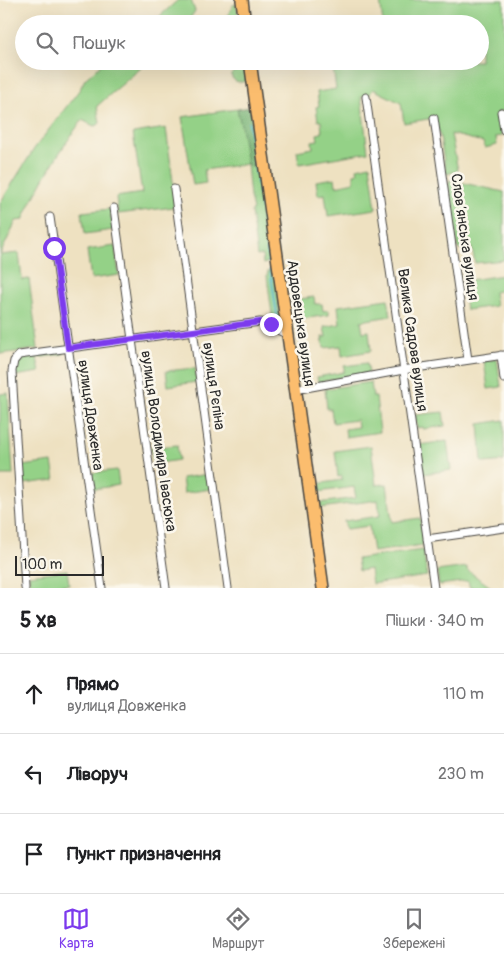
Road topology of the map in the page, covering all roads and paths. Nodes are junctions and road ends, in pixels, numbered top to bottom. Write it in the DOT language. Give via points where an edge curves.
graph roads {
  1 [pos="242,0"];
  2 [pos="244,15"];
  3 [pos="251,70"];
  4 [pos="366,96"];
  5 [pos="501,112"];
  6 [pos="434,118"];
  7 [pos="504,130"];
  8 [pos="174,189"];
  9 [pos="114,208"];
  10 [pos="50,217"];
  11 [pos="193,331"];
  12 [pos="288,334"];
  13 [pos="132,340"];
  14 [pos="68,348"];
  15 [pos="502,355"];
  16 [pos="468,360"];
  17 [pos="403,371"];
  18 [pos="504,379"];
  19 [pos="295,390"];
  20 [pos="504,528"];
  21 [pos="427,539"];
  22 [pos="25,588"];
  23 [pos="102,588"];
  24 [pos="166,588"];
  25 [pos="228,588"];
  26 [pos="323,588"];
  27 [pos="434,588"];
  1 -- 2 [label="highway"];
  3 -- 12 [label="highway, Ардовецька вулиця"];
  4 -- 17 [label="street, Велика Садова вулиця"];
  5 -- 7 [label="street"];
  6 -- 16 [label="street, Словʼянська вулиця"];
  8 -- 11 [label="street, вулиця Рєпіна"];
  9 -- 13 [label="street, вулиця Володимира Івасюка"];
  10 -- 14 [label="street, вулиця Довженка"];
  11 -- 12 [label="street" via="264,322"];
  11 -- 13 [label="street"];
  11 -- 25 [label="street, вулиця Рєпіна"];
  12 -- 19 [label="highway, Ардовецька вулиця"];
  13 -- 14 [label="street"];
  13 -- 24 [label="street, вулиця Володимира Івасюка"];
  14 -- 22 [label="street" via="19,355 12,371"];
  14 -- 23 [label="street, вулиця Довженка"];
  15 -- 16 [label="street"];
  15 -- 18 [label="street"];
  16 -- 17 [label="street"];
  17 -- 19 [label="street"];
  17 -- 21 [label="street, Велика Садова вулиця"];
  19 -- 26 [label="highway, Ардовецька вулиця"];
  20 -- 21 [label="street"];
  21 -- 27 [label="street, Велика Садова вулиця"];
}
